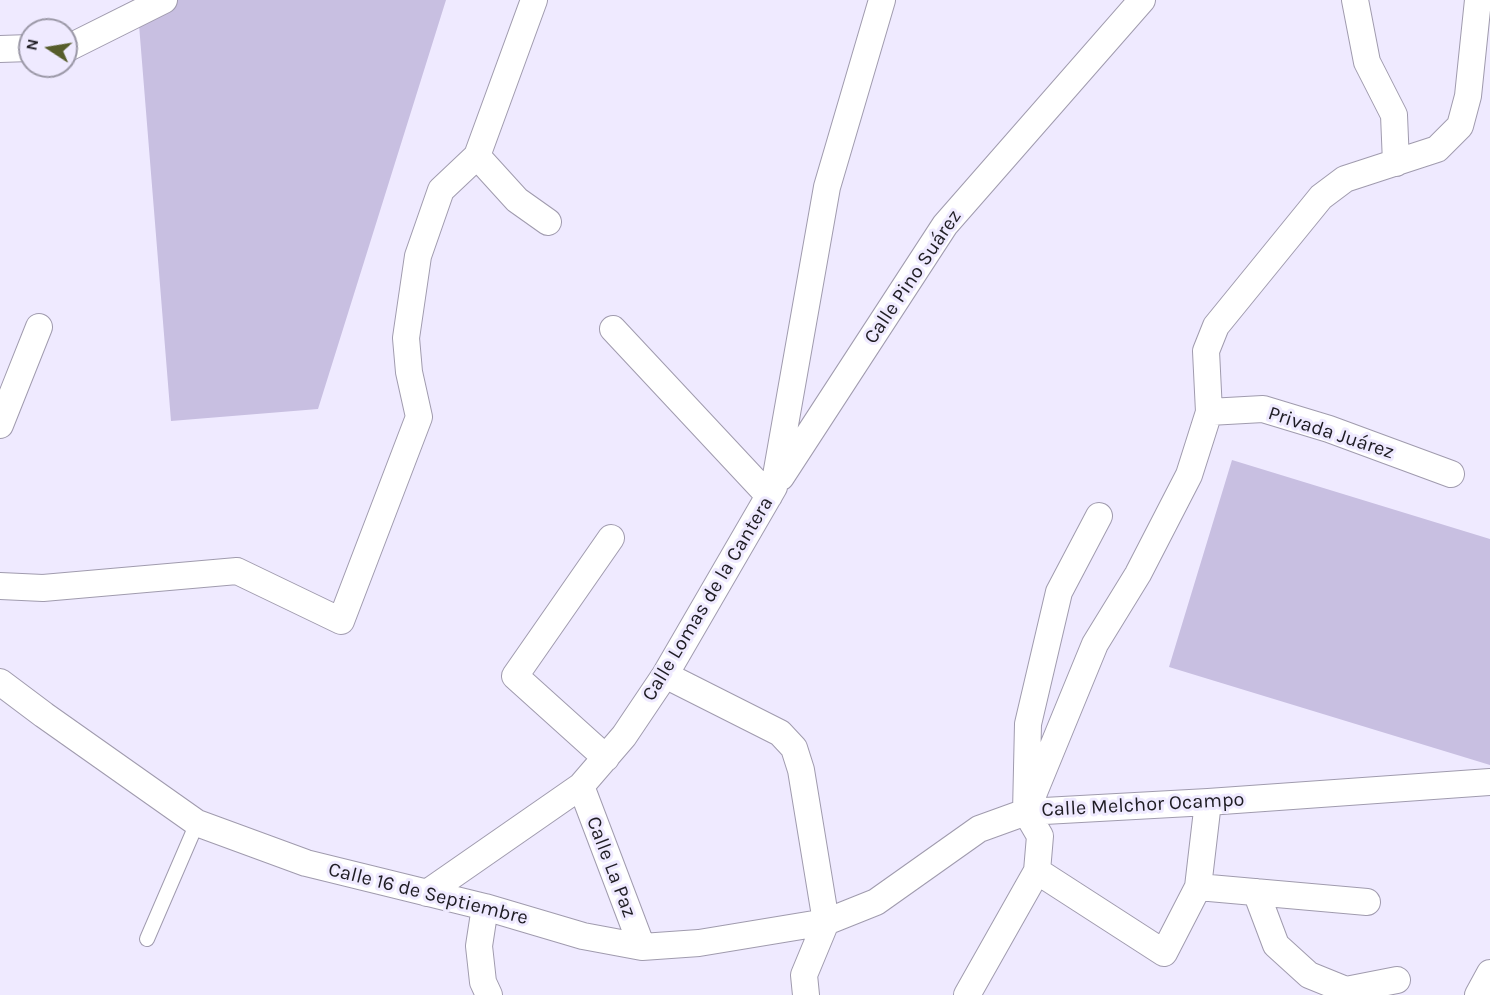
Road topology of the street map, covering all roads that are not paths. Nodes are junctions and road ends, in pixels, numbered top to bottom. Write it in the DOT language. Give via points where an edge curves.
graph roads {
  1 [pos="164,0"];
  2 [pos="534,0"];
  3 [pos="882,0"];
  4 [pos="1142,0"];
  5 [pos="1355,0"];
  6 [pos="1478,0"];
  7 [pos="78,41"];
  8 [pos="18,48"];
  9 [pos="0,49"];
  10 [pos="477,156"];
  11 [pos="1396,163"];
  12 [pos="548,222"];
  13 [pos="39,327"];
  14 [pos="613,329"];
  15 [pos="1209,412"];
  16 [pos="0,425"];
  17 [pos="1451,474"];
  18 [pos="772,492"];
  19 [pos="1099,516"];
  20 [pos="611,538"];
  21 [pos="0,586"];
  22 [pos="665,675"];
  23 [pos="0,682"];
  24 [pos="606,758"];
  25 [pos="1490,782"];
  26 [pos="580,786"];
  27 [pos="1208,802"];
  28 [pos="1026,812"];
  29 [pos="197,823"];
  30 [pos="1037,871"];
  31 [pos="1198,887"];
  32 [pos="1256,892"];
  33 [pos="427,893"];
  34 [pos="1367,902"];
  35 [pos="485,907"];
  36 [pos="826,921"];
  37 [pos="147,939"];
  38 [pos="642,947"];
  39 [pos="1490,973"];
  40 [pos="1397,980"];
  41 [pos="489,995"];
  42 [pos="806,995"];
  43 [pos="967,995"];
  44 [pos="1478,995"];
  1 -- 7 [label="street"];
  2 -- 10 [label="street"];
  3 -- 18 [label="street, Calle Lomas de la Cantera" via="827,187"];
  4 -- 18 [label="street, Calle Pino Suárez" via="945,225"];
  5 -- 11 [label="street" via="1367,62 1394,115"];
  6 -- 11 [label="street" via="1468,96 1460,126 1437,149"];
  8 -- 9 [label="street"];
  10 -- 12 [label="street" via="517,200"];
  10 -- 21 [label="street" via="441,190 418,256 406,338 419,417 341,621 237,571 43,588"];
  11 -- 15 [label="street" via="1345,179 1321,197 1216,326 1206,351"];
  13 -- 16 [label="street"];
  14 -- 18 [label="street"];
  15 -- 17 [label="street, Privada Juárez" via="1263,409"];
  15 -- 28 [label="street" via="1189,475 1138,574 1095,644"];
  18 -- 22 [label="street, Calle Lomas de la Cantera"];
  19 -- 28 [label="street" via="1059,592 1028,724"];
  20 -- 24 [label="street" via="515,676"];
  22 -- 24 [label="street, Calle Lomas de la Cantera"];
  22 -- 36 [label="street" via="780,733 794,748"];
  23 -- 29 [label="street, Calle 16 de Septiembre"];
  24 -- 26 [label="street, Calle Lomas de la Cantera"];
  25 -- 27 [label="street, Calle Melchor Ocampo"];
  26 -- 33 [label="street, Calle Lomas de la Cantera"];
  26 -- 38 [label="street, Calle La Paz"];
  27 -- 28 [label="street, Calle Melchor Ocampo"];
  27 -- 31 [label="street"];
  28 -- 30 [label="street" via="1040,836"];
  28 -- 36 [label="street, Calle Melchor Ocampo" via="979,829 876,902"];
  29 -- 33 [label="street, Calle 16 de Septiembre" via="306,863"];
  29 -- 37 [label="lane"];
  30 -- 31 [label="street" via="1164,953"];
  30 -- 43 [label="street"];
  31 -- 32 [label="street"];
  32 -- 34 [label="street"];
  32 -- 40 [label="street" via="1276,945 1308,975 1346,990"];
  33 -- 35 [label="street, Calle 16 de Septiembre"];
  35 -- 38 [label="street, Calle 16 de Septiembre" via="583,936"];
  35 -- 41 [label="street" via="479,946 483,982"];
  36 -- 38 [label="street, Calle 16 de Septiembre" via="699,943"];
  36 -- 42 [label="street" via="804,975"];
  39 -- 44 [label="street"];
}
